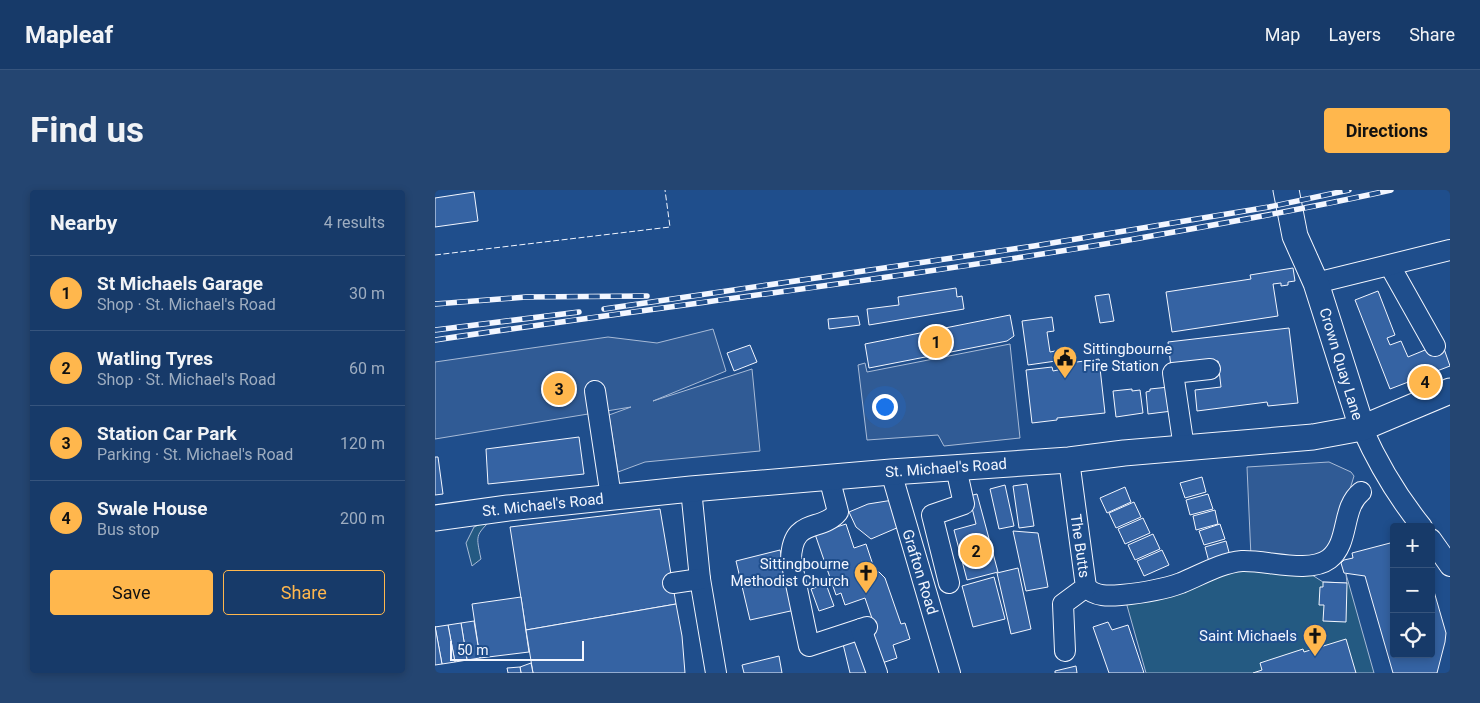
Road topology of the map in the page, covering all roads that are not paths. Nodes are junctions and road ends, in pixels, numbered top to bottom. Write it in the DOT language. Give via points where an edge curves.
graph roads {
  1 [pos="1287,190"];
  2 [pos="1450,250"];
  3 [pos="1390,266"];
  4 [pos="1316,283"];
  5 [pos="1435,346"];
  6 [pos="1210,368"];
  7 [pos="595,391"];
  8 [pos="1450,391"];
  9 [pos="1361,428"];
  10 [pos="1184,448"];
  11 [pos="1069,460"];
  12 [pos="956,468"];
  13 [pos="891,472"];
  14 [pos="829,477"];
  15 [pos="691,489"];
  16 [pos="1361,492"];
  17 [pos="611,497"];
  18 [pos="435,518"];
  19 [pos="1419,523"];
  20 [pos="1435,545"];
  21 [pos="1450,566"];
  22 [pos="700,579"];
  23 [pos="673,583"];
  24 [pos="949,583"];
  25 [pos="1086,587"];
  26 [pos="1065,651"];
  27 [pos="716,673"];
  28 [pos="877,673"];
  29 [pos="950,673"];
  1 -- 4 [label="main road, Crown Quay Lane" via="1295,236"];
  2 -- 3 [label="street"];
  3 -- 4 [label="street"];
  3 -- 5 [label="street"];
  4 -- 9 [label="main road, Crown Quay Lane"];
  6 -- 10 [label="street" via="1173,372"];
  7 -- 17 [label="street"];
  8 -- 9 [label="main road, St. Michael's Road"];
  9 -- 10 [label="main road, St. Michael's Road" via="1295,439"];
  9 -- 19 [label="street, Crown Quay Lane" via="1376,461"];
  10 -- 11 [label="main road, St. Michael's Road"];
  11 -- 12 [label="main road, St. Michael's Road"];
  11 -- 25 [label="street, The Butts"];
  12 -- 13 [label="main road, St. Michael's Road"];
  12 -- 24 [label="street" via="964,504 932,515"];
  13 -- 14 [label="main road, St. Michael's Road"];
  13 -- 29 [label="street, Grafton Road"];
  14 -- 15 [label="main road, St. Michael's Road"];
  14 -- 28 [label="street" via="837,512 832,519 804,529 791,549 809,646 864,628"];
  15 -- 17 [label="main road, St. Michael's Road"];
  15 -- 22 [label="street"];
  16 -- 25 [label="street" via="1352,503 1335,554 1320,565 1227,563 1153,592 1110,596 1091,593"];
  17 -- 18 [label="main road, St. Michael's Road"];
  20 -- 21 [label="street"];
  22 -- 23 [label="street"];
  22 -- 27 [label="street"];
  25 -- 26 [label="street, The Butts" via="1063,604"];
}
